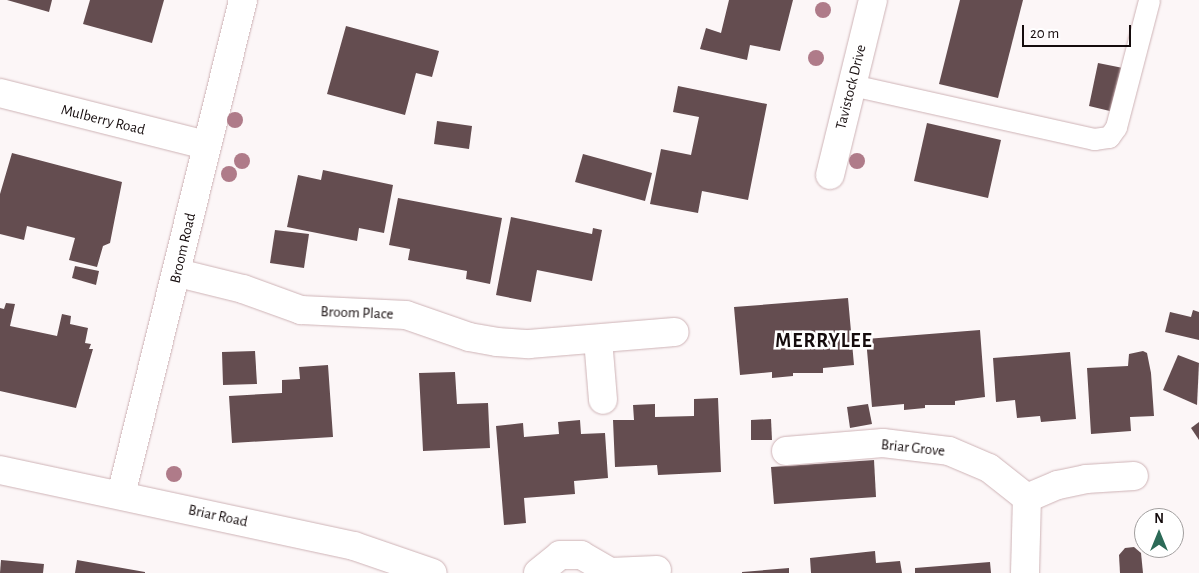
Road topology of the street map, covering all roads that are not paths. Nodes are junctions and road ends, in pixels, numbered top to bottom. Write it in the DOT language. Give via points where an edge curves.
graph roads {
  1 [pos="243,0"];
  2 [pos="873,0"];
  3 [pos="1149,0"];
  4 [pos="852,84"];
  5 [pos="0,93"];
  6 [pos="206,145"];
  7 [pos="830,174"];
  8 [pos="178,273"];
  9 [pos="675,332"];
  10 [pos="598,339"];
  11 [pos="603,400"];
  12 [pos="786,451"];
  13 [pos="0,470"];
  14 [pos="1134,476"];
  15 [pos="122,495"];
  16 [pos="1027,498"];
  17 [pos="657,570"];
  18 [pos="433,573"];
  19 [pos="538,573"];
  20 [pos="1025,573"];
  1 -- 6 [label="street, Broom Road"];
  2 -- 4 [label="street, Tavistock Drive"];
  3 -- 4 [label="lane" via="1116,127 1109,137 1094,139"];
  4 -- 7 [label="street, Tavistock Drive"];
  5 -- 6 [label="street, Mulberry Road"];
  6 -- 8 [label="street, Broom Road"];
  8 -- 10 [label="street, Broom Place" via="243,289 301,310 406,315 469,337 497,342 529,344"];
  8 -- 15 [label="street, Broom Road"];
  9 -- 10 [label="street, Broom Place"];
  10 -- 11 [label="street"];
  12 -- 16 [label="street, Briar Grove" via="884,443 950,451 989,468"];
  13 -- 15 [label="street, Briar Road"];
  14 -- 16 [label="street" via="1086,479 1058,485"];
  15 -- 18 [label="street, Briar Road" via="354,546"];
  16 -- 20 [label="street"];
  17 -- 19 [label="street" via="611,572 581,555 560,555"];
}
